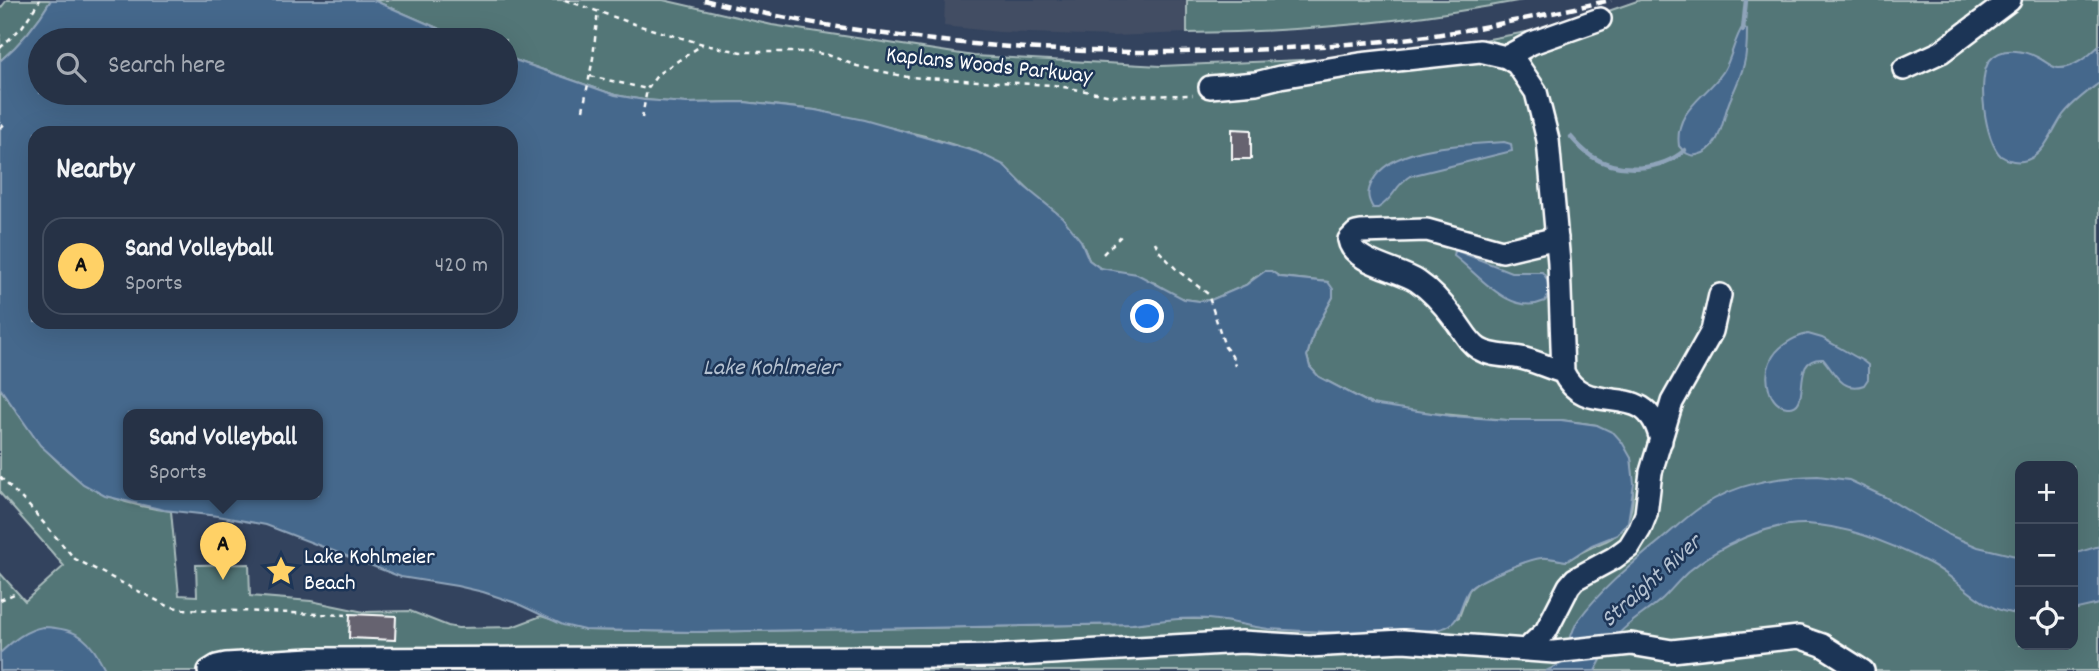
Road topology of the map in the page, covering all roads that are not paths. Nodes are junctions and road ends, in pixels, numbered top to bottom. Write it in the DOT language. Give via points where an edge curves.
graph roads {
  1 [pos="2010,0"];
  2 [pos="1600,19"];
  3 [pos="1506,57"];
  4 [pos="1904,69"];
  5 [pos="1204,91"];
  6 [pos="1558,238"];
  7 [pos="1720,295"];
  8 [pos="1563,372"];
  9 [pos="1661,441"];
  10 [pos="1527,649"];
  11 [pos="209,671"];
  12 [pos="1863,671"];
  1 -- 4 [label="lane" via="1941,52"];
  2 -- 3 [label="lane"];
  3 -- 5 [label="lane" via="1480,51 1360,64"];
  3 -- 6 [label="lane" via="1517,64 1536,92 1548,140"];
  6 -- 8 [label="lane"];
  6 -- 8 [label="lane" via="1502,251 1419,229 1361,232 1349,240 1364,258 1425,287 1480,349"];
  7 -- 9 [label="lane" via="1712,331 1672,402"];
  8 -- 9 [label="lane" via="1571,386 1585,396 1643,408 1655,420"];
  9 -- 10 [label="lane" via="1651,472 1646,514 1636,538 1614,558 1575,579 1546,631"];
  10 -- 11 [label="lane" via="1404,641 1309,646 1232,642 997,656 311,659 226,664"];
  10 -- 12 [label="lane" via="1554,652 1631,644 1672,651 1792,638 1813,640"];
}
